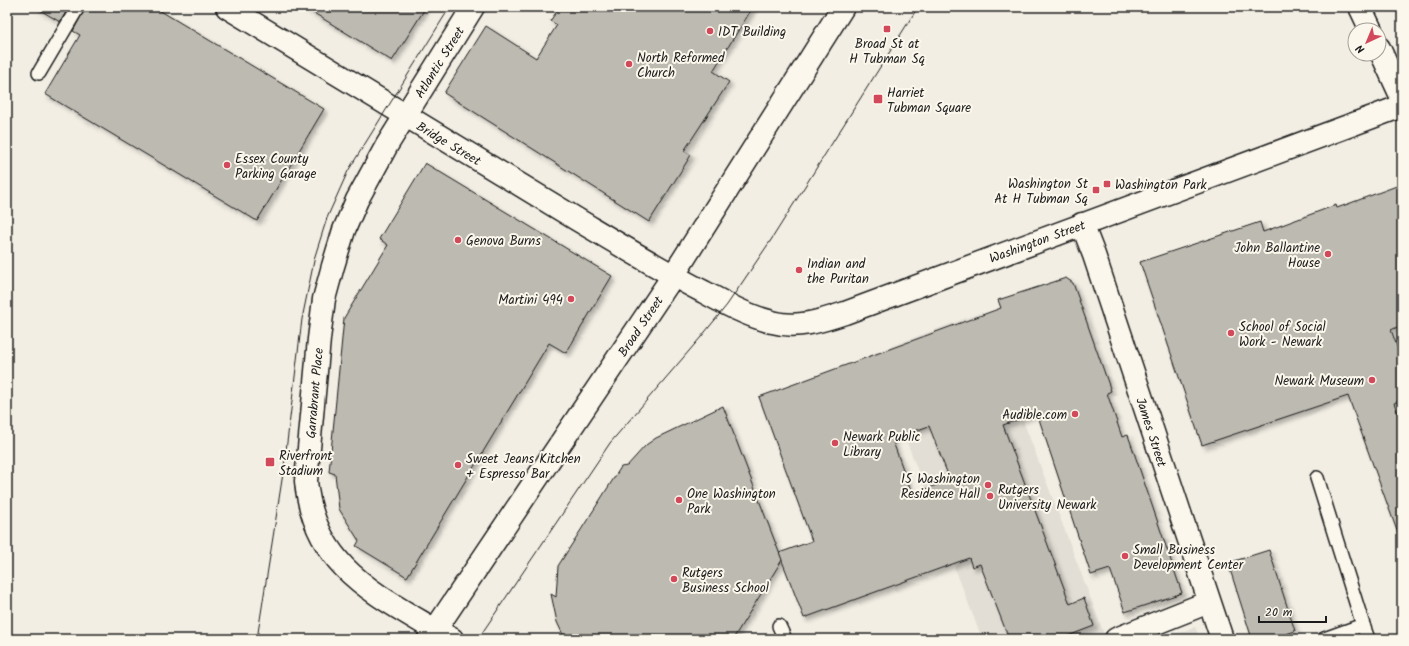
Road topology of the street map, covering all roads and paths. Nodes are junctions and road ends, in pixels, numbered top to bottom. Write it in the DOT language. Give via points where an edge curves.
graph roads {
  1 [pos="78,7"];
  2 [pos="227,7"];
  3 [pos="473,7"];
  4 [pos="843,7"];
  5 [pos="1360,7"];
  6 [pos="1367,22"];
  7 [pos="1385,62"];
  8 [pos="39,73"];
  9 [pos="1402,98"];
  10 [pos="1402,106"];
  11 [pos="404,116"];
  12 [pos="1082,224"];
  13 [pos="673,276"];
  14 [pos="1317,478"];
  15 [pos="1209,602"];
  16 [pos="1363,625"];
  17 [pos="779,626"];
  18 [pos="438,636"];
  19 [pos="785,639"];
  20 [pos="1116,639"];
  21 [pos="1222,639"];
  22 [pos="1324,639"];
  23 [pos="1368,639"];
  1 -- 8 [label="lane"];
  2 -- 11 [label="main road, Bridge Street"];
  3 -- 11 [label="main road, Atlantic Street"];
  4 -- 13 [label="main road, Broad Street"];
  5 -- 6 [label="main road"];
  7 -- 9 [label="main road"];
  10 -- 12 [label="main road, Washington Street"];
  11 -- 13 [label="main road, Bridge Street"];
  11 -- 18 [label="main road, Garrabrant Place" via="357,200 344,230 324,299 306,481 314,522 338,562 360,582"];
  12 -- 13 [label="main road, Washington Street" via="845,313 799,325 774,323 754,317"];
  12 -- 15 [label="main road, James Street"];
  13 -- 18 [label="main road, Broad Street"];
  14 -- 16 [label="lane"];
  15 -- 20 [label="main road"];
  15 -- 21 [label="main road, James Street"];
  16 -- 22 [label="lane"];
  16 -- 23 [label="lane"];
  17 -- 19 [label="lane"];
}
